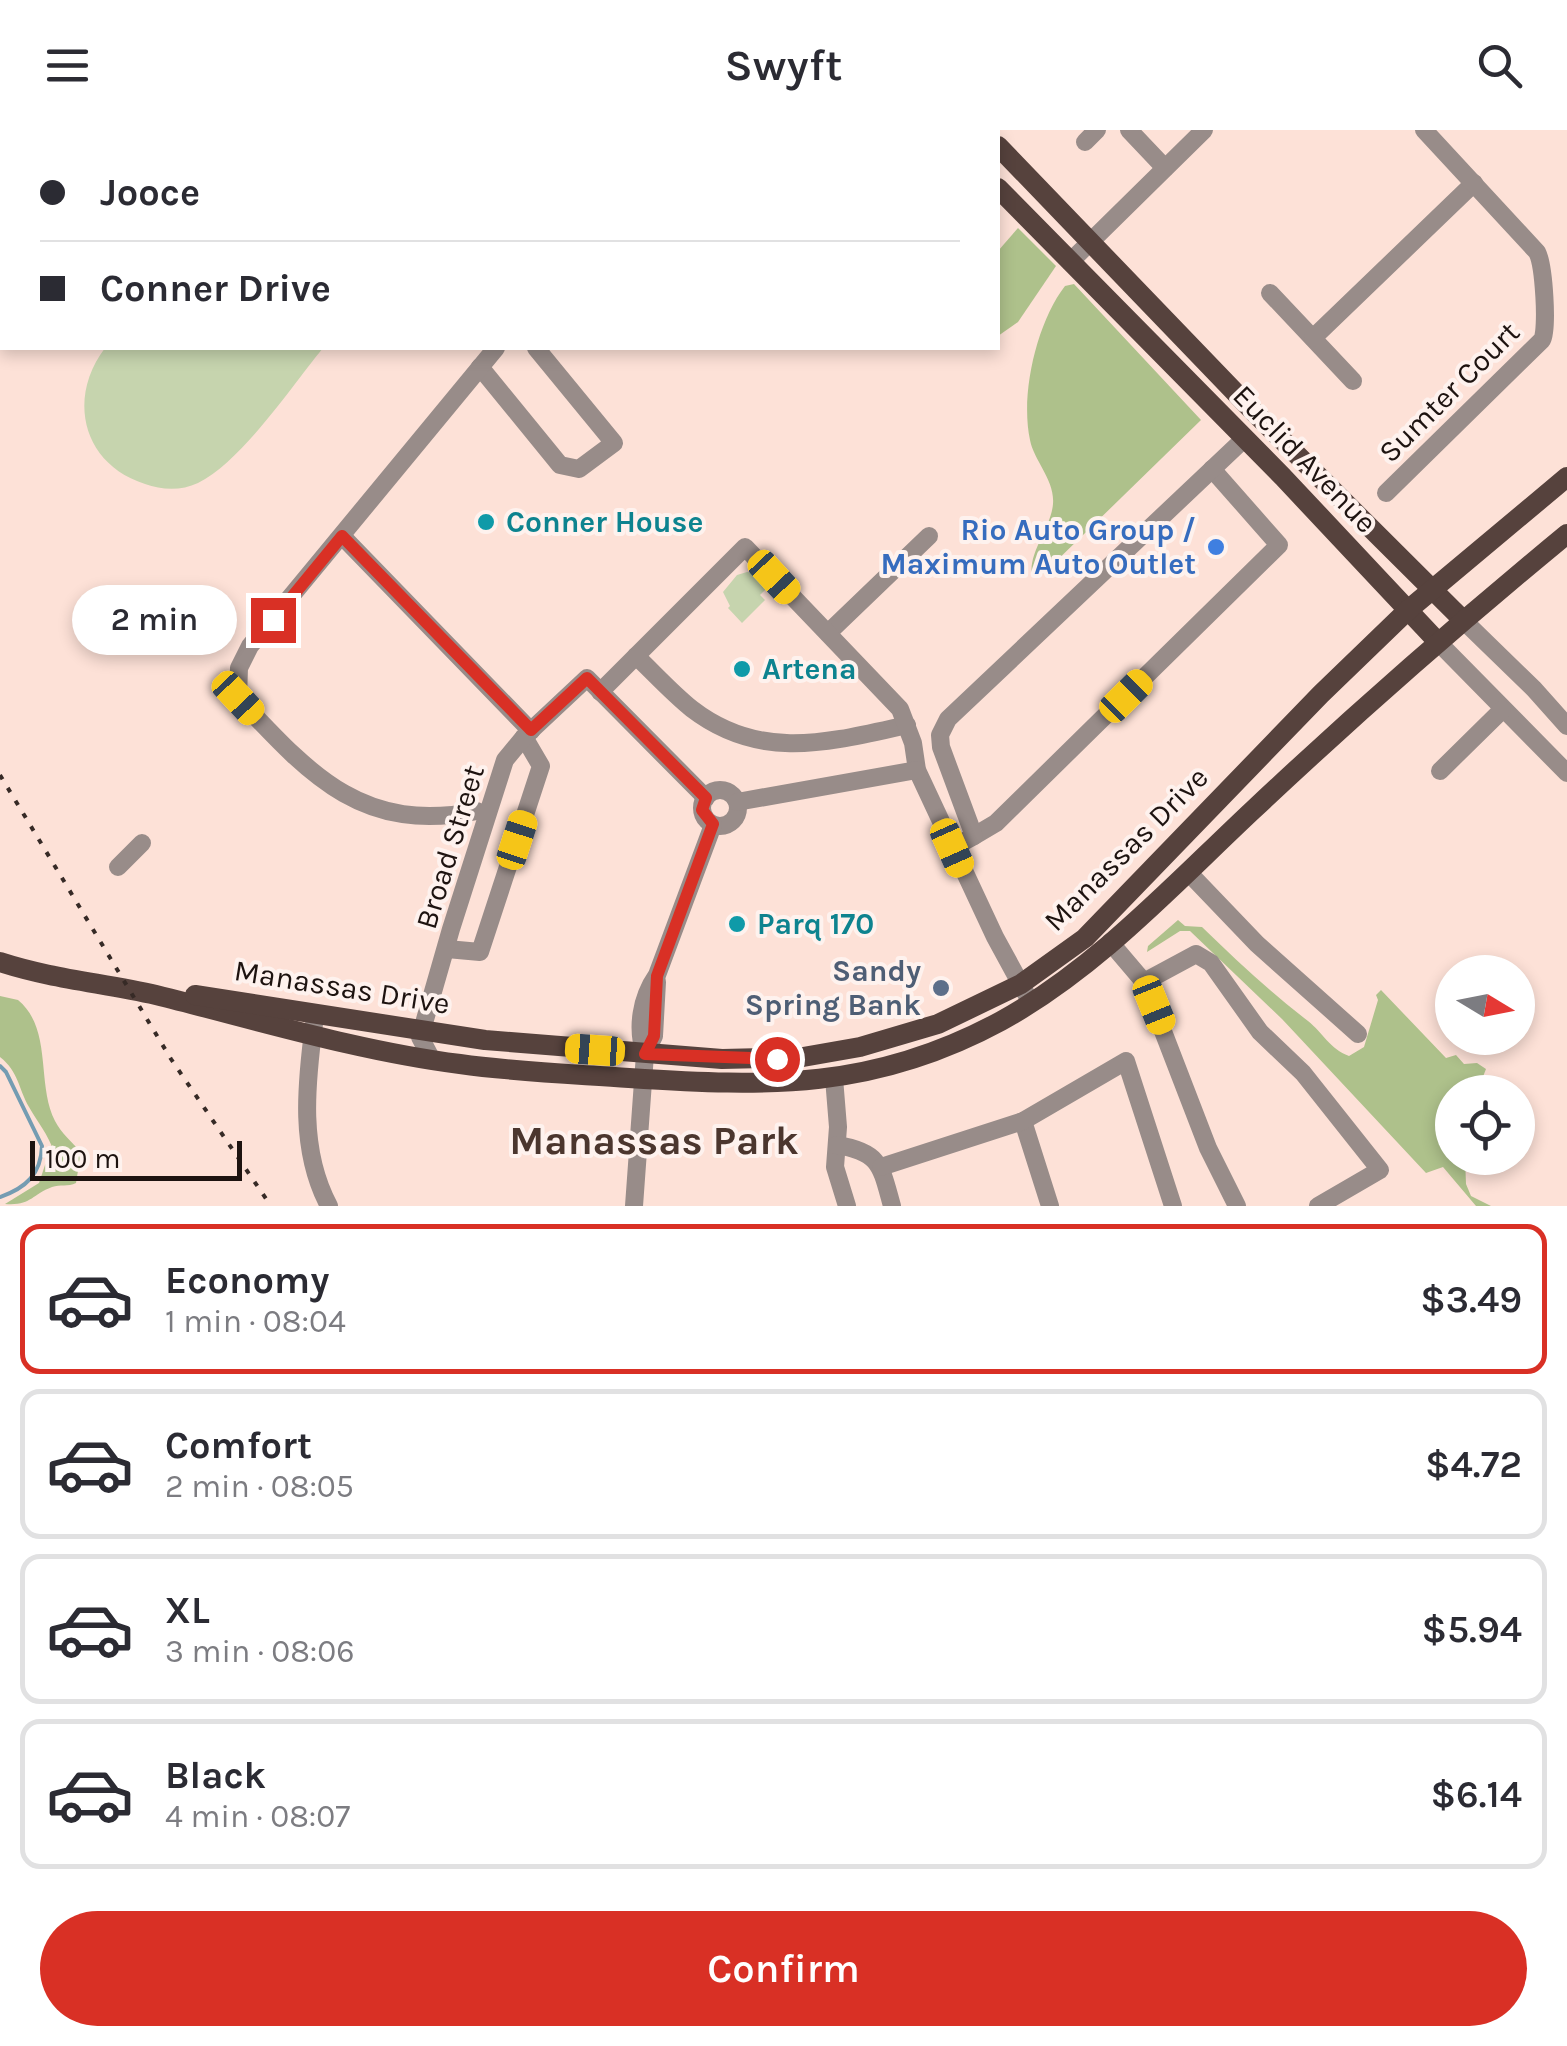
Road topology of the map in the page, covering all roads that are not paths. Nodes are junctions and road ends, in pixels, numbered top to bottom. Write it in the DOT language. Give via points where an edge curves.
graph roads {
  1 [pos="1128,130"];
  2 [pos="1204,130"];
  3 [pos="1424,130"];
  4 [pos="1000,148"];
  5 [pos="1166,168"];
  6 [pos="1474,182"];
  7 [pos="1000,190"];
  8 [pos="1090,242"];
  9 [pos="1070,262"];
  10 [pos="1270,293"];
  11 [pos="1313,338"];
  12 [pos="494,350"];
  13 [pos="538,350"];
  14 [pos="480,366"];
  15 [pos="1353,380"];
  16 [pos="1244,439"];
  17 [pos="1212,469"];
  18 [pos="1567,477"];
  19 [pos="1386,493"];
  20 [pos="1567,534"];
  21 [pos="342,536"];
  22 [pos="929,536"];
  23 [pos="1430,590"];
  24 [pos="1408,610"];
  25 [pos="1462,620"];
  26 [pos="828,633"];
  27 [pos="1438,641"];
  28 [pos="636,656"];
  29 [pos="594,685"];
  30 [pos="1502,710"];
  31 [pos="907,725"];
  32 [pos="1567,726"];
  33 [pos="527,734"];
  34 [pos="917,770"];
  35 [pos="1440,771"];
  36 [pos="1567,774"];
  37 [pos="706,798"];
  38 [pos="737,802"];
  39 [pos="477,811"];
  40 [pos="713,824"];
  41 [pos="974,836"];
  42 [pos="142,843"];
  43 [pos="952,848"];
  44 [pos="118,867"];
  45 [pos="1188,872"];
  46 [pos="1110,942"];
  47 [pos="447,949"];
  48 [pos="0,962"];
  49 [pos="0,976"];
  50 [pos="45,976"];
  51 [pos="1144,982"];
  52 [pos="1026,994"];
  53 [pos="314,1024"];
  54 [pos="422,1031"];
  55 [pos="1358,1034"];
  56 [pos="900,1036"];
  57 [pos="645,1054"];
  58 [pos="432,1060"];
  59 [pos="834,1078"];
  60 [pos="643,1079"];
  61 [pos="1023,1121"];
  62 [pos="837,1145"];
  63 [pos="881,1167"];
  64 [pos="329,1206"];
  65 [pos="634,1206"];
  66 [pos="847,1206"];
  67 [pos="892,1206"];
  68 [pos="1050,1206"];
  69 [pos="1173,1206"];
  70 [pos="1237,1206"];
  71 [pos="1318,1206"];
  1 -- 5 [label="street"];
  2 -- 5 [label="street"];
  3 -- 6 [label="street"];
  4 -- 8 [label="main road, Euclid Avenue"];
  5 -- 8 [label="street"];
  6 -- 11 [label="street"];
  6 -- 19 [label="street, Sumter Court" via="1541,260 1547,328"];
  7 -- 9 [label="main road, Euclid Avenue"];
  8 -- 9 [label="street"];
  8 -- 23 [label="main road, Euclid Avenue"];
  9 -- 16 [label="main road, Euclid Avenue"];
  10 -- 11 [label="street"];
  11 -- 15 [label="street"];
  12 -- 14 [label="street"];
  13 -- 14 [label="street" via="614,443 584,466 560,465"];
  14 -- 21 [label="street"];
  16 -- 17 [label="street"];
  16 -- 24 [label="main road, Euclid Avenue"];
  17 -- 41 [label="street" via="948,719 940,741"];
  17 -- 41 [label="street" via="1279,545 996,823"];
  18 -- 23 [label="main road, Manassas Drive"];
  20 -- 25 [label="main road, Manassas Drive"];
  21 -- 33 [label="street"];
  21 -- 39 [label="street" via="250,646 239,668 238,698 300,760 362,804 402,816"];
  22 -- 26 [label="street"];
  23 -- 24 [label="main road, Manassas Drive"];
  23 -- 25 [label="main road, Euclid Avenue"];
  24 -- 27 [label="main road, Euclid Avenue"];
  24 -- 52 [label="main road, Manassas Drive"];
  25 -- 27 [label="main road, Manassas Drive"];
  25 -- 32 [label="street, Euclid Avenue"];
  26 -- 28 [label="street, Broad Street" via="745,547"];
  26 -- 31 [label="street" via="897,705"];
  27 -- 30 [label="street, Euclid Avenue"];
  27 -- 45 [label="main road, Manassas Drive"];
  28 -- 29 [label="street, Broad Street"];
  28 -- 31 [label="street" via="705,718 771,743 818,743"];
  29 -- 33 [label="street, Broad Street"];
  29 -- 37 [label="street"];
  30 -- 35 [label="street"];
  30 -- 36 [label="street, Euclid Avenue"];
  31 -- 34 [label="street"];
  33 -- 47 [label="street, Broad Street" via="503,765"];
  33 -- 47 [label="street" via="541,766 480,952"];
  34 -- 38 [label="street"];
  34 -- 43 [label="street"];
  37 -- 38 [label="street" via="720,790"];
  37 -- 40 [label="street" via="702,810"];
  38 -- 40 [label="street" via="730,824"];
  40 -- 57 [label="street" via="646,992 639,1035"];
  41 -- 43 [label="street"];
  42 -- 44 [label="street"];
  43 -- 52 [label="street"];
  45 -- 46 [label="main road, Manassas Drive"];
  45 -- 55 [label="street"];
  46 -- 51 [label="street"];
  46 -- 52 [label="main road, Manassas Drive"];
  47 -- 54 [label="street, Broad Street"];
  48 -- 50 [label="main road, Manassas Drive"];
  49 -- 50 [label="main road, Manassas Drive"];
  50 -- 53 [label="main road, Manassas Drive"];
  51 -- 70 [label="street"];
  51 -- 71 [label="street" via="1196,954 1211,963 1260,1032 1303,1072 1380,1170"];
  52 -- 56 [label="main road, Manassas Drive"];
  52 -- 59 [label="main road, Manassas Drive" via="1000,1021 933,1052"];
  53 -- 54 [label="main road, Manassas Drive"];
  53 -- 58 [label="main road, Manassas Drive"];
  53 -- 64 [label="street" via="310,1158"];
  54 -- 57 [label="main road, Manassas Drive"];
  54 -- 58 [label="street" via="420,1041"];
  56 -- 57 [label="main road, Manassas Drive" via="777,1059"];
  56 -- 59 [label="main road" via="838,1066"];
  57 -- 60 [label="street"];
  58 -- 60 [label="main road, Manassas Drive"];
  59 -- 60 [label="main road, Manassas Drive" via="757,1085"];
  59 -- 62 [label="street"];
  60 -- 65 [label="street"];
  61 -- 63 [label="street"];
  61 -- 68 [label="street"];
  61 -- 69 [label="street" via="1126,1061"];
  62 -- 63 [label="street" via="869,1154"];
  62 -- 66 [label="street" via="835,1166"];
  63 -- 67 [label="street"];
}
